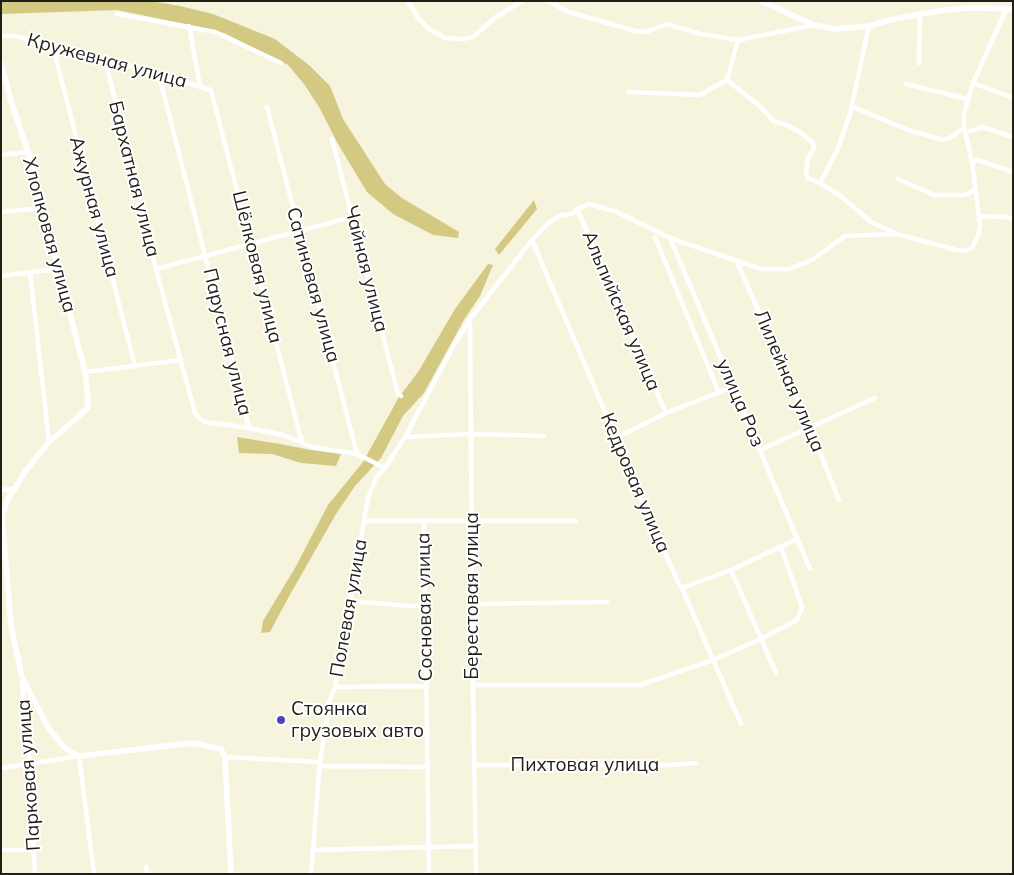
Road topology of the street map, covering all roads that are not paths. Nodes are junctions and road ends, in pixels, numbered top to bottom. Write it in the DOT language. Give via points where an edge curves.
graph roads {
  1 [pos="408,1"];
  2 [pos="522,1"];
  3 [pos="548,1"];
  4 [pos="761,1"];
  5 [pos="1013,9"];
  6 [pos="1006,10"];
  7 [pos="117,14"];
  8 [pos="920,14"];
  9 [pos="814,25"];
  10 [pos="189,26"];
  11 [pos="869,26"];
  12 [pos="1,36"];
  13 [pos="738,40"];
  14 [pos="53,47"];
  15 [pos="105,59"];
  16 [pos="280,63"];
  17 [pos="919,63"];
  18 [pos="1,64"];
  19 [pos="158,75"];
  20 [pos="727,80"];
  21 [pos="906,84"];
  22 [pos="973,84"];
  23 [pos="200,86"];
  24 [pos="211,90"];
  25 [pos="629,92"];
  26 [pos="1013,98"];
  27 [pos="968,99"];
  28 [pos="851,106"];
  29 [pos="267,107"];
  30 [pos="964,127"];
  31 [pos="966,133"];
  32 [pos="1013,137"];
  33 [pos="332,139"];
  34 [pos="28,152"];
  35 [pos="1,155"];
  36 [pos="972,162"];
  37 [pos="1013,172"];
  38 [pos="898,179"];
  39 [pos="820,183"];
  40 [pos="976,188"];
  41 [pos="41,208"];
  42 [pos="577,209"];
  43 [pos="1,212"];
  44 [pos="980,216"];
  45 [pos="352,217"];
  46 [pos="1013,219"];
  47 [pos="298,232"];
  48 [pos="897,234"];
  49 [pos="655,237"];
  50 [pos="670,238"];
  51 [pos="532,240"];
  52 [pos="250,244"];
  53 [pos="204,256"];
  54 [pos="738,262"];
  55 [pos="57,268"];
  56 [pos="156,269"];
  57 [pos="30,272"];
  58 [pos="1,276"];
  59 [pos="470,319"];
  60 [pos="181,360"];
  61 [pos="136,366"];
  62 [pos="85,372"];
  63 [pos="733,387"];
  64 [pos="719,393"];
  65 [pos="401,396"];
  66 [pos="875,398"];
  67 [pos="666,414"];
  68 [pos="248,428"];
  69 [pos="810,428"];
  70 [pos="472,434"];
  71 [pos="405,436"];
  72 [pos="544,436"];
  73 [pos="618,437"];
  74 [pos="49,442"];
  75 [pos="302,443"];
  76 [pos="760,450"];
  77 [pos="357,454"];
  78 [pos="385,468"];
  79 [pos="14,489"];
  80 [pos="1,490"];
  81 [pos="839,500"];
  82 [pos="1,508"];
  83 [pos="2,516"];
  84 [pos="424,520"];
  85 [pos="471,520"];
  86 [pos="364,521"];
  87 [pos="576,521"];
  88 [pos="798,539"];
  89 [pos="780,547"];
  90 [pos="810,569"];
  91 [pos="731,570"];
  92 [pos="682,588"];
  93 [pos="350,601"];
  94 [pos="607,602"];
  95 [pos="472,604"];
  96 [pos="425,605"];
  97 [pos="761,639"];
  98 [pos="713,660"];
  99 [pos="776,673"];
  100 [pos="22,677"];
  101 [pos="473,685"];
  102 [pos="426,686"];
  103 [pos="335,687"];
  104 [pos="741,724"];
  105 [pos="79,756"];
  106 [pos="225,757"];
  107 [pos="696,763"];
  108 [pos="320,764"];
  109 [pos="30,765"];
  110 [pos="474,765"];
  111 [pos="428,767"];
  112 [pos="1,768"];
  113 [pos="475,846"];
  114 [pos="429,847"];
  115 [pos="1,850"];
  116 [pos="34,850"];
  117 [pos="312,850"];
  118 [pos="146,867"];
  119 [pos="35,874"];
  120 [pos="94,874"];
  121 [pos="147,874"];
  122 [pos="231,874"];
  123 [pos="311,874"];
  124 [pos="429,874"];
  125 [pos="476,874"];
  1 -- 2 [label="street" via="429,29 445,38 463,39 473,37"];
  3 -- 13 [label="street" via="569,12 635,31 646,32 667,24 700,34"];
  4 -- 9 [label="street"];
  5 -- 6 [label="street"];
  6 -- 8 [label="street" via="970,8"];
  6 -- 22 [label="street"];
  7 -- 10 [label="street"];
  8 -- 11 [label="street"];
  8 -- 17 [label="street"];
  9 -- 11 [label="street" via="834,29"];
  9 -- 13 [label="street"];
  10 -- 16 [label="street" via="215,32"];
  10 -- 23 [label="street"];
  11 -- 28 [label="street"];
  12 -- 14 [label="street, Кружевная улица" via="15,36"];
  13 -- 20 [label="street"];
  14 -- 15 [label="street, Кружевная улица"];
  14 -- 61 [label="street, Ажурная улица"];
  15 -- 19 [label="street, Кружевная улица"];
  15 -- 56 [label="street, Бархатная улица"];
  18 -- 34 [label="street, Хлопковая улица"];
  19 -- 23 [label="street, Кружевная улица"];
  19 -- 53 [label="street, Парусная улица"];
  20 -- 25 [label="street" via="700,95"];
  20 -- 39 [label="street" via="773,121 800,132 813,143 806,172 808,178"];
  21 -- 27 [label="street"];
  22 -- 26 [label="street"];
  22 -- 27 [label="street"];
  23 -- 24 [label="street, Кружевная улица"];
  24 -- 52 [label="street, Шёлковая улица"];
  27 -- 30 [label="street"];
  28 -- 30 [label="street" via="908,130 944,140"];
  28 -- 39 [label="street" via="836,151"];
  29 -- 47 [label="street, Сатиновая улица"];
  30 -- 31 [label="street"];
  31 -- 32 [label="street" via="982,127"];
  31 -- 36 [label="street"];
  33 -- 45 [label="street, Чайная улица"];
  34 -- 35 [label="street"];
  34 -- 41 [label="street, Хлопковая улица"];
  36 -- 37 [label="street" via="978,160"];
  36 -- 40 [label="street"];
  38 -- 40 [label="street" via="934,195 964,195"];
  39 -- 48 [label="street" via="871,222"];
  40 -- 44 [label="street"];
  41 -- 43 [label="street"];
  41 -- 55 [label="street, Хлопковая улица"];
  42 -- 50 [label="street, Полевая улица" via="589,204 617,212"];
  42 -- 51 [label="street, Полевая улица" via="547,224"];
  42 -- 67 [label="street, Альпийская улица"];
  44 -- 46 [label="street"];
  44 -- 48 [label="street" via="979,233 972,248 966,251"];
  45 -- 47 [label="street"];
  45 -- 65 [label="street, Чайная улица"];
  47 -- 52 [label="street"];
  47 -- 77 [label="street, Сатиновая улица"];
  48 -- 54 [label="street, Полевая улица" via="845,236 812,260 790,269 761,269"];
  49 -- 64 [label="street, улица Роз"];
  50 -- 54 [label="street, Полевая улица"];
  50 -- 63 [label="street, улица Роз"];
  51 -- 59 [label="street, Полевая улица"];
  51 -- 73 [label="street, Кедровая улица"];
  52 -- 53 [label="street"];
  52 -- 75 [label="street, Шёлковая улица"];
  53 -- 56 [label="street"];
  53 -- 68 [label="street, Парусная улица"];
  54 -- 69 [label="street, Лилейная улица"];
  55 -- 57 [label="street"];
  55 -- 62 [label="street, Хлопковая улица"];
  56 -- 60 [label="street, Бархатная улица"];
  57 -- 58 [label="street"];
  57 -- 74 [label="street"];
  59 -- 70 [label="street, Берестовая улица"];
  59 -- 71 [label="street, Полевая улица"];
  60 -- 61 [label="street"];
  60 -- 68 [label="street, Бархатная улица" via="195,413 200,419"];
  61 -- 62 [label="street"];
  62 -- 74 [label="street, Хлопковая улица" via="88,407"];
  63 -- 64 [label="street"];
  63 -- 76 [label="street, улица Роз"];
  64 -- 67 [label="street"];
  66 -- 69 [label="street"];
  67 -- 73 [label="street"];
  68 -- 75 [label="street" via="283,435"];
  69 -- 76 [label="street"];
  69 -- 81 [label="street, Лилейная улица"];
  70 -- 71 [label="street"];
  70 -- 72 [label="street"];
  70 -- 85 [label="street, Берестовая улица"];
  71 -- 78 [label="street, Полевая улица"];
  73 -- 92 [label="street, Кедровая улица" via="640,497"];
  74 -- 79 [label="street"];
  75 -- 77 [label="street"];
  76 -- 88 [label="street, улица Роз"];
  77 -- 78 [label="street"];
  78 -- 86 [label="street, Полевая улица" via="376,478 368,498"];
  79 -- 80 [label="street"];
  79 -- 83 [label="street"];
  82 -- 83 [label="street"];
  83 -- 100 [label="street" via="11,626"];
  84 -- 85 [label="street"];
  84 -- 86 [label="street"];
  84 -- 96 [label="street, Сосновая улица"];
  85 -- 87 [label="street"];
  85 -- 95 [label="street, Берестовая улица"];
  86 -- 93 [label="street, Полевая улица"];
  88 -- 89 [label="street"];
  88 -- 90 [label="street, улица Роз"];
  89 -- 91 [label="street"];
  89 -- 97 [label="street" via="802,607 797,620"];
  91 -- 92 [label="street"];
  91 -- 97 [label="street"];
  92 -- 98 [label="street, Кедровая улица"];
  93 -- 96 [label="street"];
  93 -- 103 [label="street, Полевая улица"];
  94 -- 95 [label="street"];
  95 -- 101 [label="street, Берестовая улица"];
  96 -- 102 [label="street, Сосновая улица"];
  97 -- 98 [label="street"];
  97 -- 99 [label="street"];
  98 -- 101 [label="street" via="640,685"];
  98 -- 104 [label="street, Кедровая улица"];
  100 -- 105 [label="street" via="49,728 66,750"];
  100 -- 109 [label="street, Парковая улица"];
  101 -- 110 [label="street, Берестовая улица"];
  102 -- 103 [label="street"];
  102 -- 111 [label="street, Сосновая улица"];
  103 -- 108 [label="street, Полевая улица" via="330,699"];
  105 -- 106 [label="street" via="188,744 221,749"];
  105 -- 109 [label="street"];
  105 -- 120 [label="street"];
  106 -- 108 [label="street"];
  106 -- 122 [label="street"];
  107 -- 110 [label="street, Пихтовая улица"];
  108 -- 111 [label="street"];
  108 -- 117 [label="street, Полевая улица"];
  109 -- 112 [label="street"];
  109 -- 116 [label="street, Парковая улица"];
  110 -- 113 [label="street, Берестовая улица"];
  111 -- 114 [label="street, Сосновая улица"];
  113 -- 114 [label="street"];
  113 -- 125 [label="street, Берестовая улица"];
  114 -- 117 [label="street"];
  114 -- 124 [label="street, Сосновая улица"];
  115 -- 116 [label="street"];
  116 -- 119 [label="street, Парковая улица"];
  117 -- 123 [label="street, Полевая улица"];
  118 -- 121 [label="street"];
}
